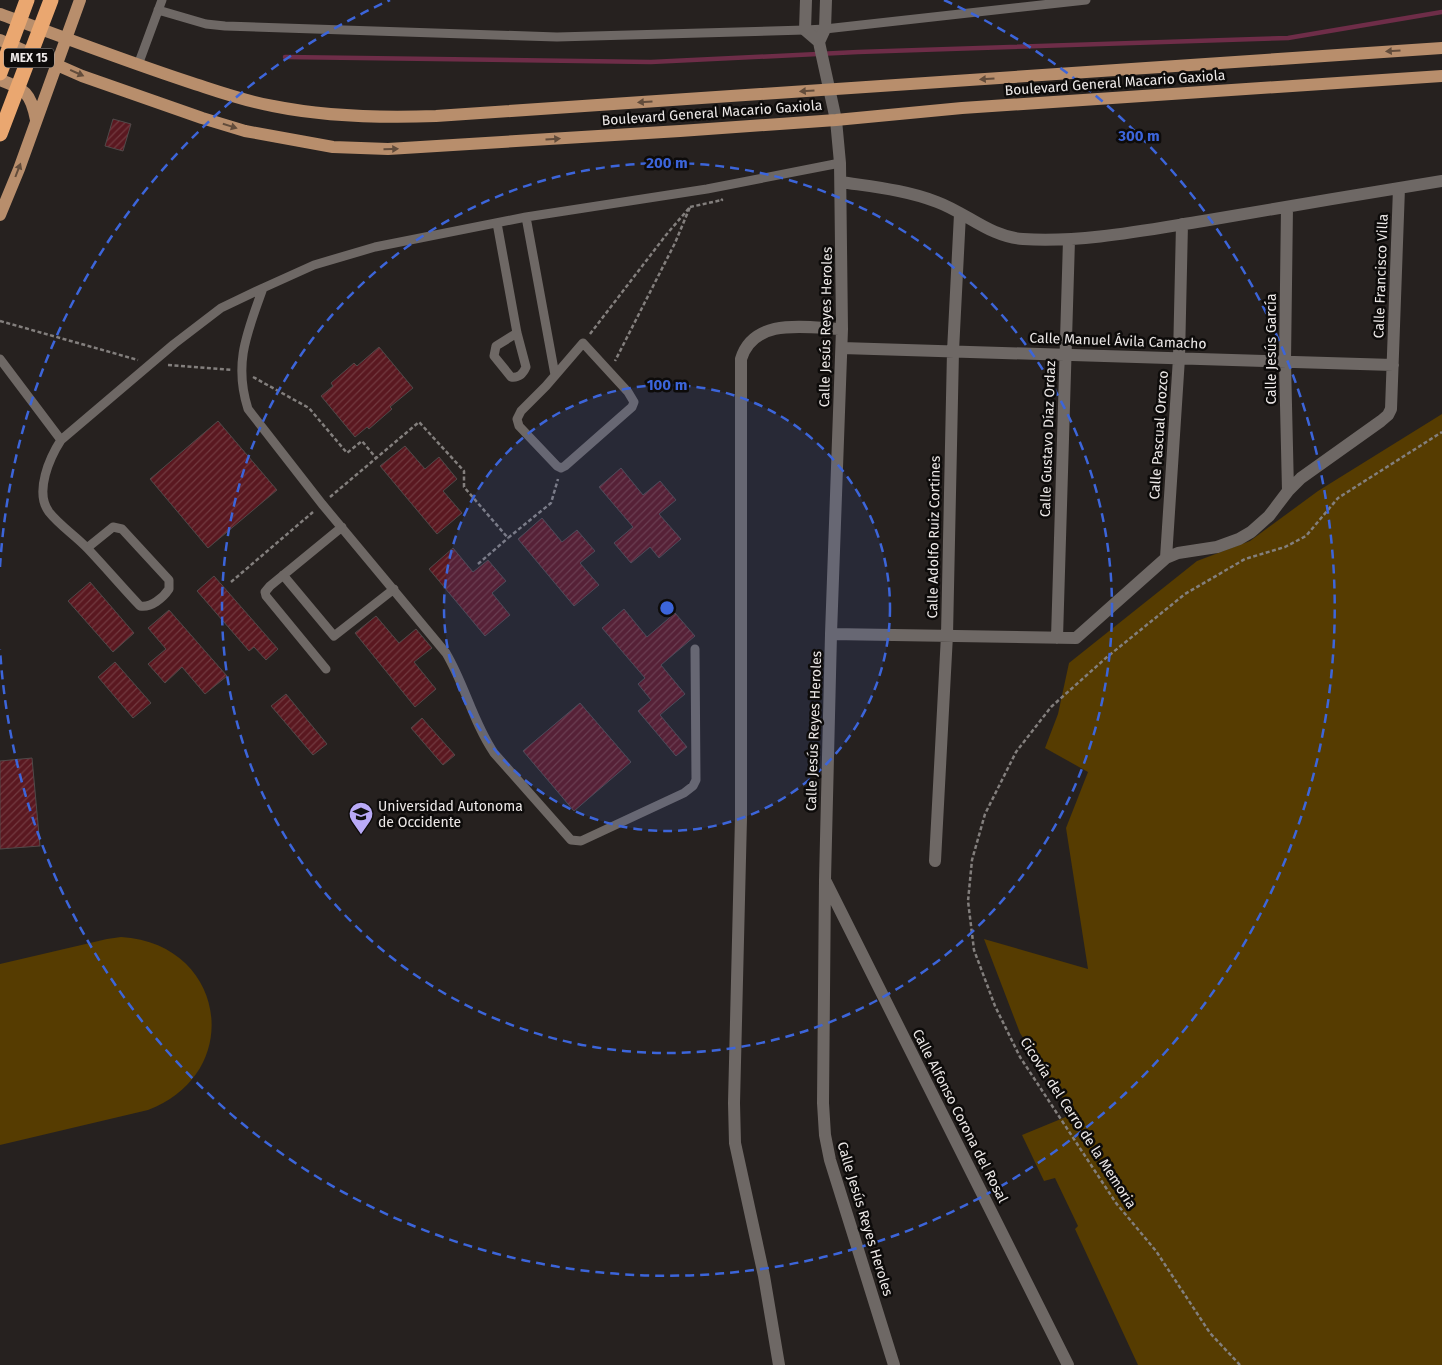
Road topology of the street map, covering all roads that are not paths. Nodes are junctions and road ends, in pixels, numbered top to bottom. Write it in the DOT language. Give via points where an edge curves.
graph roads {
  1 [pos="27,0"];
  2 [pos="38,0"];
  3 [pos="51,0"];
  4 [pos="58,0"];
  5 [pos="80,0"];
  6 [pos="162,0"];
  7 [pos="806,0"];
  8 [pos="826,0"];
  9 [pos="1086,0"];
  10 [pos="158,10"];
  11 [pos="0,14"];
  12 [pos="825,29"];
  13 [pos="805,30"];
  14 [pos="66,38"];
  15 [pos="0,40"];
  16 [pos="819,45"];
  17 [pos="1442,48"];
  18 [pos="57,64"];
  19 [pos="138,66"];
  20 [pos="0,73"];
  21 [pos="1442,76"];
  22 [pos="0,80"];
  23 [pos="830,90"];
  24 [pos="36,120"];
  25 [pos="836,120"];
  26 [pos="0,134"];
  27 [pos="840,163"];
  28 [pos="1442,181"];
  29 [pos="842,182"];
  30 [pos="1398,188"];
  31 [pos="1287,206"];
  32 [pos="960,214"];
  33 [pos="0,215"];
  34 [pos="526,217"];
  35 [pos="497,223"];
  36 [pos="1182,224"];
  37 [pos="1068,240"];
  38 [pos="263,288"];
  39 [pos="842,329"];
  40 [pos="517,333"];
  41 [pos="842,348"];
  42 [pos="952,351"];
  43 [pos="1065,355"];
  44 [pos="1179,358"];
  45 [pos="0,359"];
  46 [pos="1285,362"];
  47 [pos="1393,365"];
  48 [pos="555,375"];
  49 [pos="61,440"];
  50 [pos="1288,491"];
  51 [pos="342,527"];
  52 [pos="87,548"];
  53 [pos="1166,558"];
  54 [pos="283,575"];
  55 [pos="394,589"];
  56 [pos="832,634"];
  57 [pos="947,635"];
  58 [pos="1057,638"];
  59 [pos="695,649"];
  60 [pos="326,669"];
  61 [pos="935,861"];
  62 [pos="825,880"];
  63 [pos="779,1365"];
  64 [pos="894,1365"];
  65 [pos="1068,1365"];
  1 -- 20 [label="highway, MEX 15"];
  2 -- 4 [label="main road"];
  3 -- 26 [label="highway, MEX 15"];
  5 -- 14 [label="main road"];
  6 -- 10 [label="lane"];
  7 -- 13 [label="street"];
  8 -- 12 [label="street"];
  9 -- 12 [label="lane"];
  10 -- 13 [label="lane" via="225,26 556,37"];
  10 -- 19 [label="lane"];
  11 -- 14 [label="main road, Boulevard General Macario Gaxiola"];
  12 -- 13 [label="lane"];
  12 -- 16 [label="street"];
  13 -- 16 [label="street"];
  14 -- 18 [label="main road"];
  14 -- 19 [label="main road, Boulevard General Macario Gaxiola"];
  15 -- 18 [label="main road, Boulevard General Macario Gaxiola"];
  16 -- 23 [label="street, Calle Jesús Reyes Heroles"];
  17 -- 23 [label="main road, Boulevard General Macario Gaxiola, one-way"];
  18 -- 24 [label="main road"];
  18 -- 25 [label="main road, Boulevard General Macario Gaxiola, one-way" via="82,76 245,131 333,147 388,149"];
  23 -- 19 [label="main road, Boulevard General Macario Gaxiola, one-way" via="380,118 274,107"];
  21 -- 25 [label="main road, Boulevard General Macario Gaxiola"];
  22 -- 24 [label="main road" via="29,97"];
  23 -- 25 [label="street, Calle Jesús Reyes Heroles"];
  33 -- 24 [label="main road, one-way"];
  25 -- 27 [label="street, Calle Jesús Reyes Heroles"];
  27 -- 29 [label="street, Calle Jesús Reyes Heroles"];
  27 -- 34 [label="lane" via="707,189"];
  28 -- 30 [label="street"];
  29 -- 32 [label="street" via="908,192 939,202"];
  29 -- 39 [label="street, Calle Jesús Reyes Heroles"];
  30 -- 31 [label="street"];
  30 -- 47 [label="street, Calle Francisco Villa"];
  31 -- 36 [label="street"];
  31 -- 46 [label="street, Calle Jesús García"];
  32 -- 37 [label="street" via="982,227 1021,240"];
  32 -- 42 [label="street, Calle Adolfo Ruiz Cortines"];
  34 -- 35 [label="lane"];
  34 -- 48 [label="lane"];
  35 -- 38 [label="lane" via="375,246 314,266"];
  35 -- 40 [label="lane"];
  36 -- 37 [label="street"];
  36 -- 44 [label="street, Calle Pascual Orozco"];
  37 -- 43 [label="street, Calle Gustavo Díaz Ordaz"];
  38 -- 49 [label="lane" via="221,308"];
  38 -- 51 [label="lane" via="244,342 243,393 248,409"];
  39 -- 41 [label="street, Calle Jesús Reyes Heroles"];
  39 -- 63 [label="street" via="780,327 751,341 742,360 741,818 735,1143 763,1268"];
  40 -- 40 [label="lane" via="526,367 520,376 514,378 494,356 496,346"];
  41 -- 42 [label="street, Calle Manuel Ávila Camacho"];
  41 -- 56 [label="street, Calle Jesús Reyes Heroles"];
  42 -- 43 [label="street, Calle Manuel Ávila Camacho"];
  42 -- 57 [label="street, Calle Adolfo Ruiz Cortines"];
  43 -- 44 [label="street, Calle Manuel Ávila Camacho"];
  43 -- 58 [label="street, Calle Gustavo Díaz Ordaz"];
  44 -- 46 [label="street, Calle Manuel Ávila Camacho"];
  44 -- 53 [label="street, Calle Pascual Orozco"];
  45 -- 49 [label="lane"];
  46 -- 47 [label="street, Calle Manuel Ávila Camacho"];
  46 -- 50 [label="street, Calle Jesús García"];
  47 -- 50 [label="street, Calle Francisco Villa" via="1388,415 1311,470"];
  48 -- 48 [label="lane" via="583,343 634,402 561,468 519,426 517,419 521,410"];
  49 -- 52 [label="lane" via="46,472 43,493 48,510"];
  50 -- 53 [label="street, Calle Francisco Villa" via="1260,525 1239,539"];
  51 -- 54 [label="lane"];
  51 -- 55 [label="lane"];
  52 -- 52 [label="lane" via="140,606 152,604 169,589 169,580 122,528 113,527"];
  53 -- 58 [label="street" via="1076,638"];
  54 -- 55 [label="lane" via="334,636"];
  54 -- 60 [label="lane" via="267,589 266,596"];
  55 -- 59 [label="lane" via="446,652 478,726 494,753 566,836 576,841 684,793 693,786 696,780"];
  56 -- 57 [label="street"];
  56 -- 62 [label="street, Calle Jesús Reyes Heroles"];
  57 -- 58 [label="street"];
  57 -- 61 [label="street, Calle Adolfo Ruiz Cortines"];
  62 -- 64 [label="street, Calle Jesús Reyes Heroles" via="825,1135"];
  62 -- 65 [label="street, Calle Alfonso Corona del Rosal"];
}
